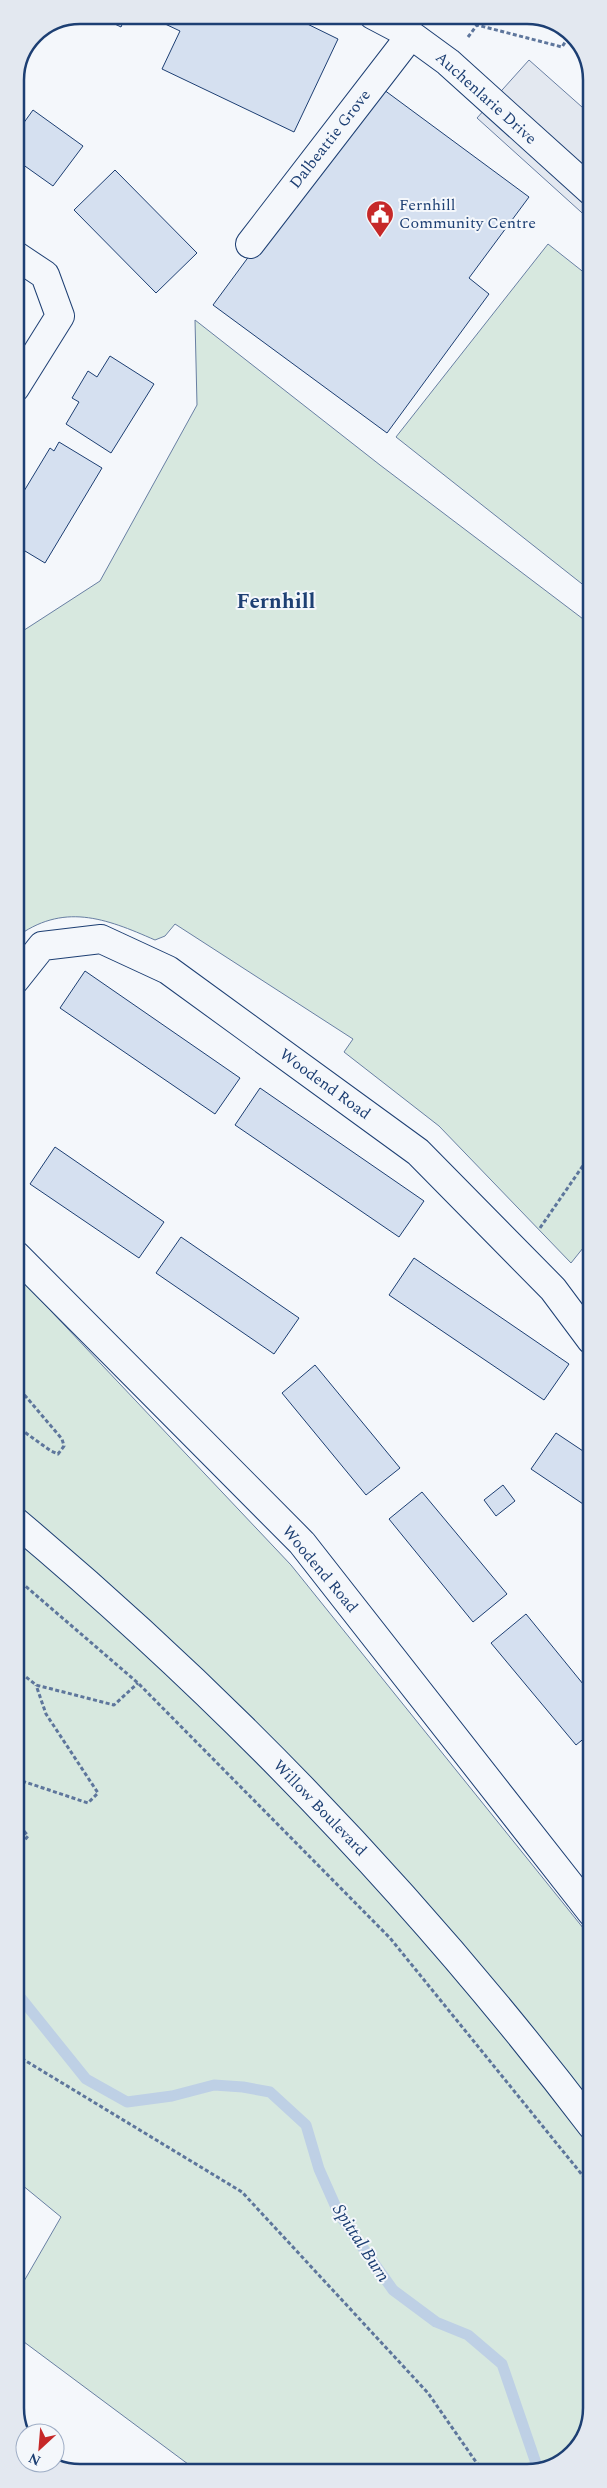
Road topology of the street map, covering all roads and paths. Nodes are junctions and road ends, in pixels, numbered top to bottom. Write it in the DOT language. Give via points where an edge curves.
graph roads {
  1 [pos="390,24"];
  2 [pos="477,25"];
  3 [pos="411,35"];
  4 [pos="566,40"];
  5 [pos="448,62"];
  6 [pos="583,184"];
  7 [pos="250,244"];
  8 [pos="24,261"];
  9 [pos="24,374"];
  10 [pos="24,970"];
  11 [pos="583,1166"];
  12 [pos="521,1255"];
  13 [pos="24,1263"];
  14 [pos="583,1328"];
  15 [pos="24,1394"];
  16 [pos="24,1431"];
  17 [pos="24,1529"];
  18 [pos="24,1585"];
  19 [pos="24,1676"];
  20 [pos="138,1683"];
  21 [pos="36,1686"];
  22 [pos="24,1781"];
  23 [pos="24,1831"];
  24 [pos="24,1841"];
  25 [pos="583,1902"];
  26 [pos="24,2060"];
  27 [pos="583,2114"];
  28 [pos="583,2176"];
  29 [pos="477,2464"];
  1 -- 3 [label="street, Auchenlarie Drive"];
  2 -- 4 [label="path" via="562,47"];
  2 -- 5 [label="path"];
  3 -- 5 [label="street, Auchenlarie Drive"];
  3 -- 7 [label="street, Dalbeattie Grove"];
  5 -- 6 [label="street, Auchenlarie Drive"];
  8 -- 9 [label="street" via="45,275 60,316"];
  10 -- 12 [label="street, Woodend Road" via="42,946 101,939 168,970 418,1152"];
  11 -- 12 [label="path"];
  12 -- 14 [label="street, Woodend Road"];
  13 -- 25 [label="street, Woodend Road" via="302,1543"];
  15 -- 16 [label="path" via="62,1439 64,1446 58,1454"];
  17 -- 27 [label="street, Willow Boulevard" via="196,1682 366,1854 531,2046"];
  18 -- 20 [label="path"];
  19 -- 21 [label="path"];
  20 -- 21 [label="path" via="114,1706"];
  20 -- 28 [label="path" via="390,1938"];
  21 -- 22 [label="path" via="46,1714 98,1793 88,1803"];
  23 -- 24 [label="path" via="28,1836"];
  26 -- 29 [label="path" via="242,2192 428,2393"];
}
